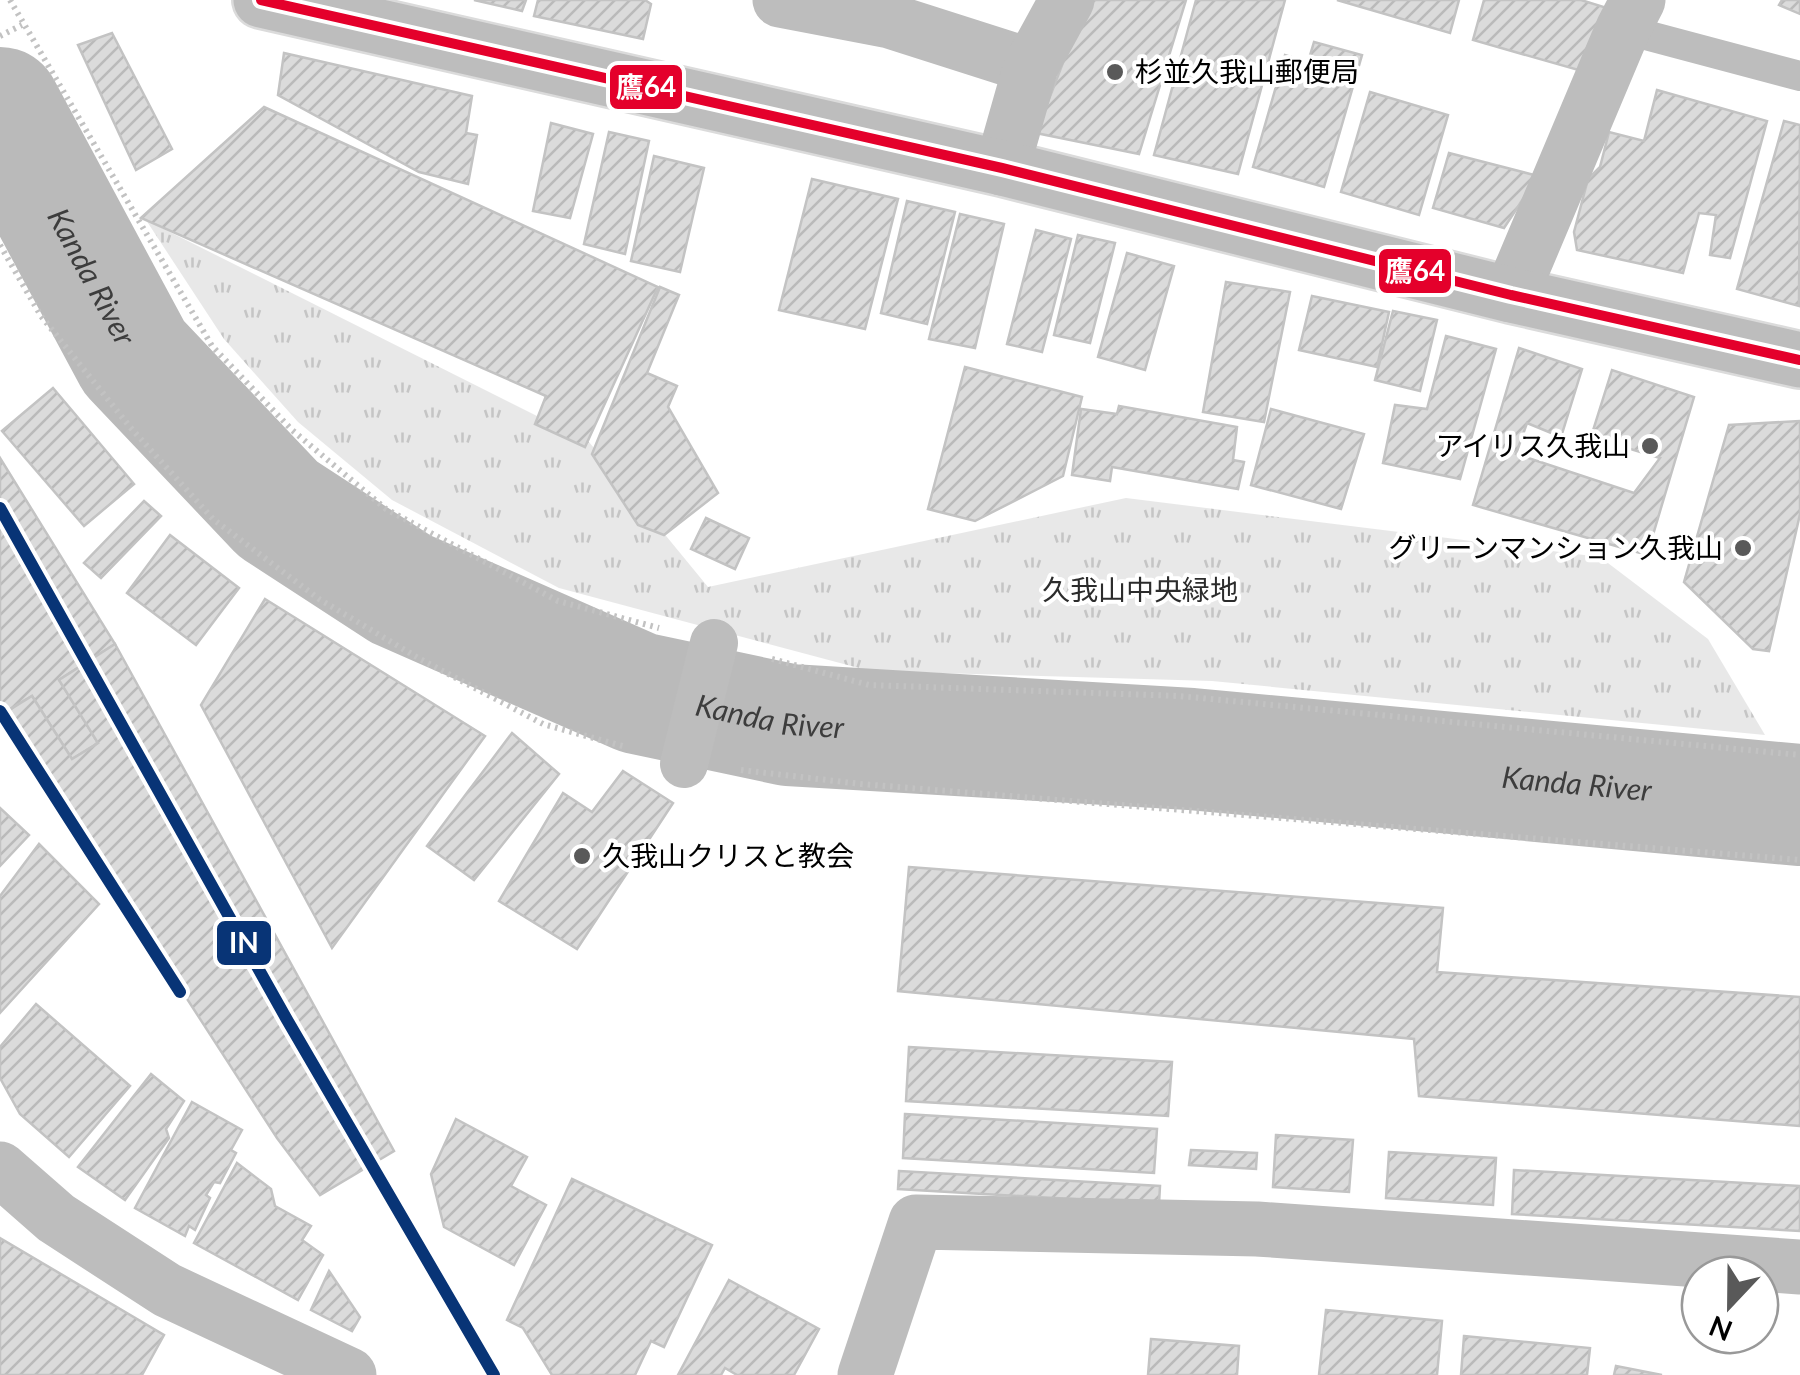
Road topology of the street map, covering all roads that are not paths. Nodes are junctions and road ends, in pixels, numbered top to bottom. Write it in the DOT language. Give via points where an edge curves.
graph roads {
  1 [pos="261,0"];
  2 [pos="780,0"];
  3 [pos="1067,0"];
  4 [pos="1630,14"];
  5 [pos="1031,66"];
  6 [pos="1800,76"];
  7 [pos="1002,168"];
  8 [pos="1511,295"];
  9 [pos="1800,360"];
  10 [pos="714,643"];
  11 [pos="684,764"];
  12 [pos="0,1169"];
  13 [pos="1800,1267"];
  14 [pos="349,1375"];
  15 [pos="865,1375"];
  1 -- 7 [label="street"];
  2 -- 5 [label="street" via="890,21"];
  3 -- 5 [label="street"];
  4 -- 6 [label="lane"];
  4 -- 8 [label="street"];
  5 -- 7 [label="street"];
  7 -- 8 [label="street"];
  8 -- 9 [label="street"];
  10 -- 11 [label="street"];
  12 -- 14 [label="street" via="56,1218 167,1290"];
  13 -- 15 [label="street" via="1257,1229 916,1222"];
}
